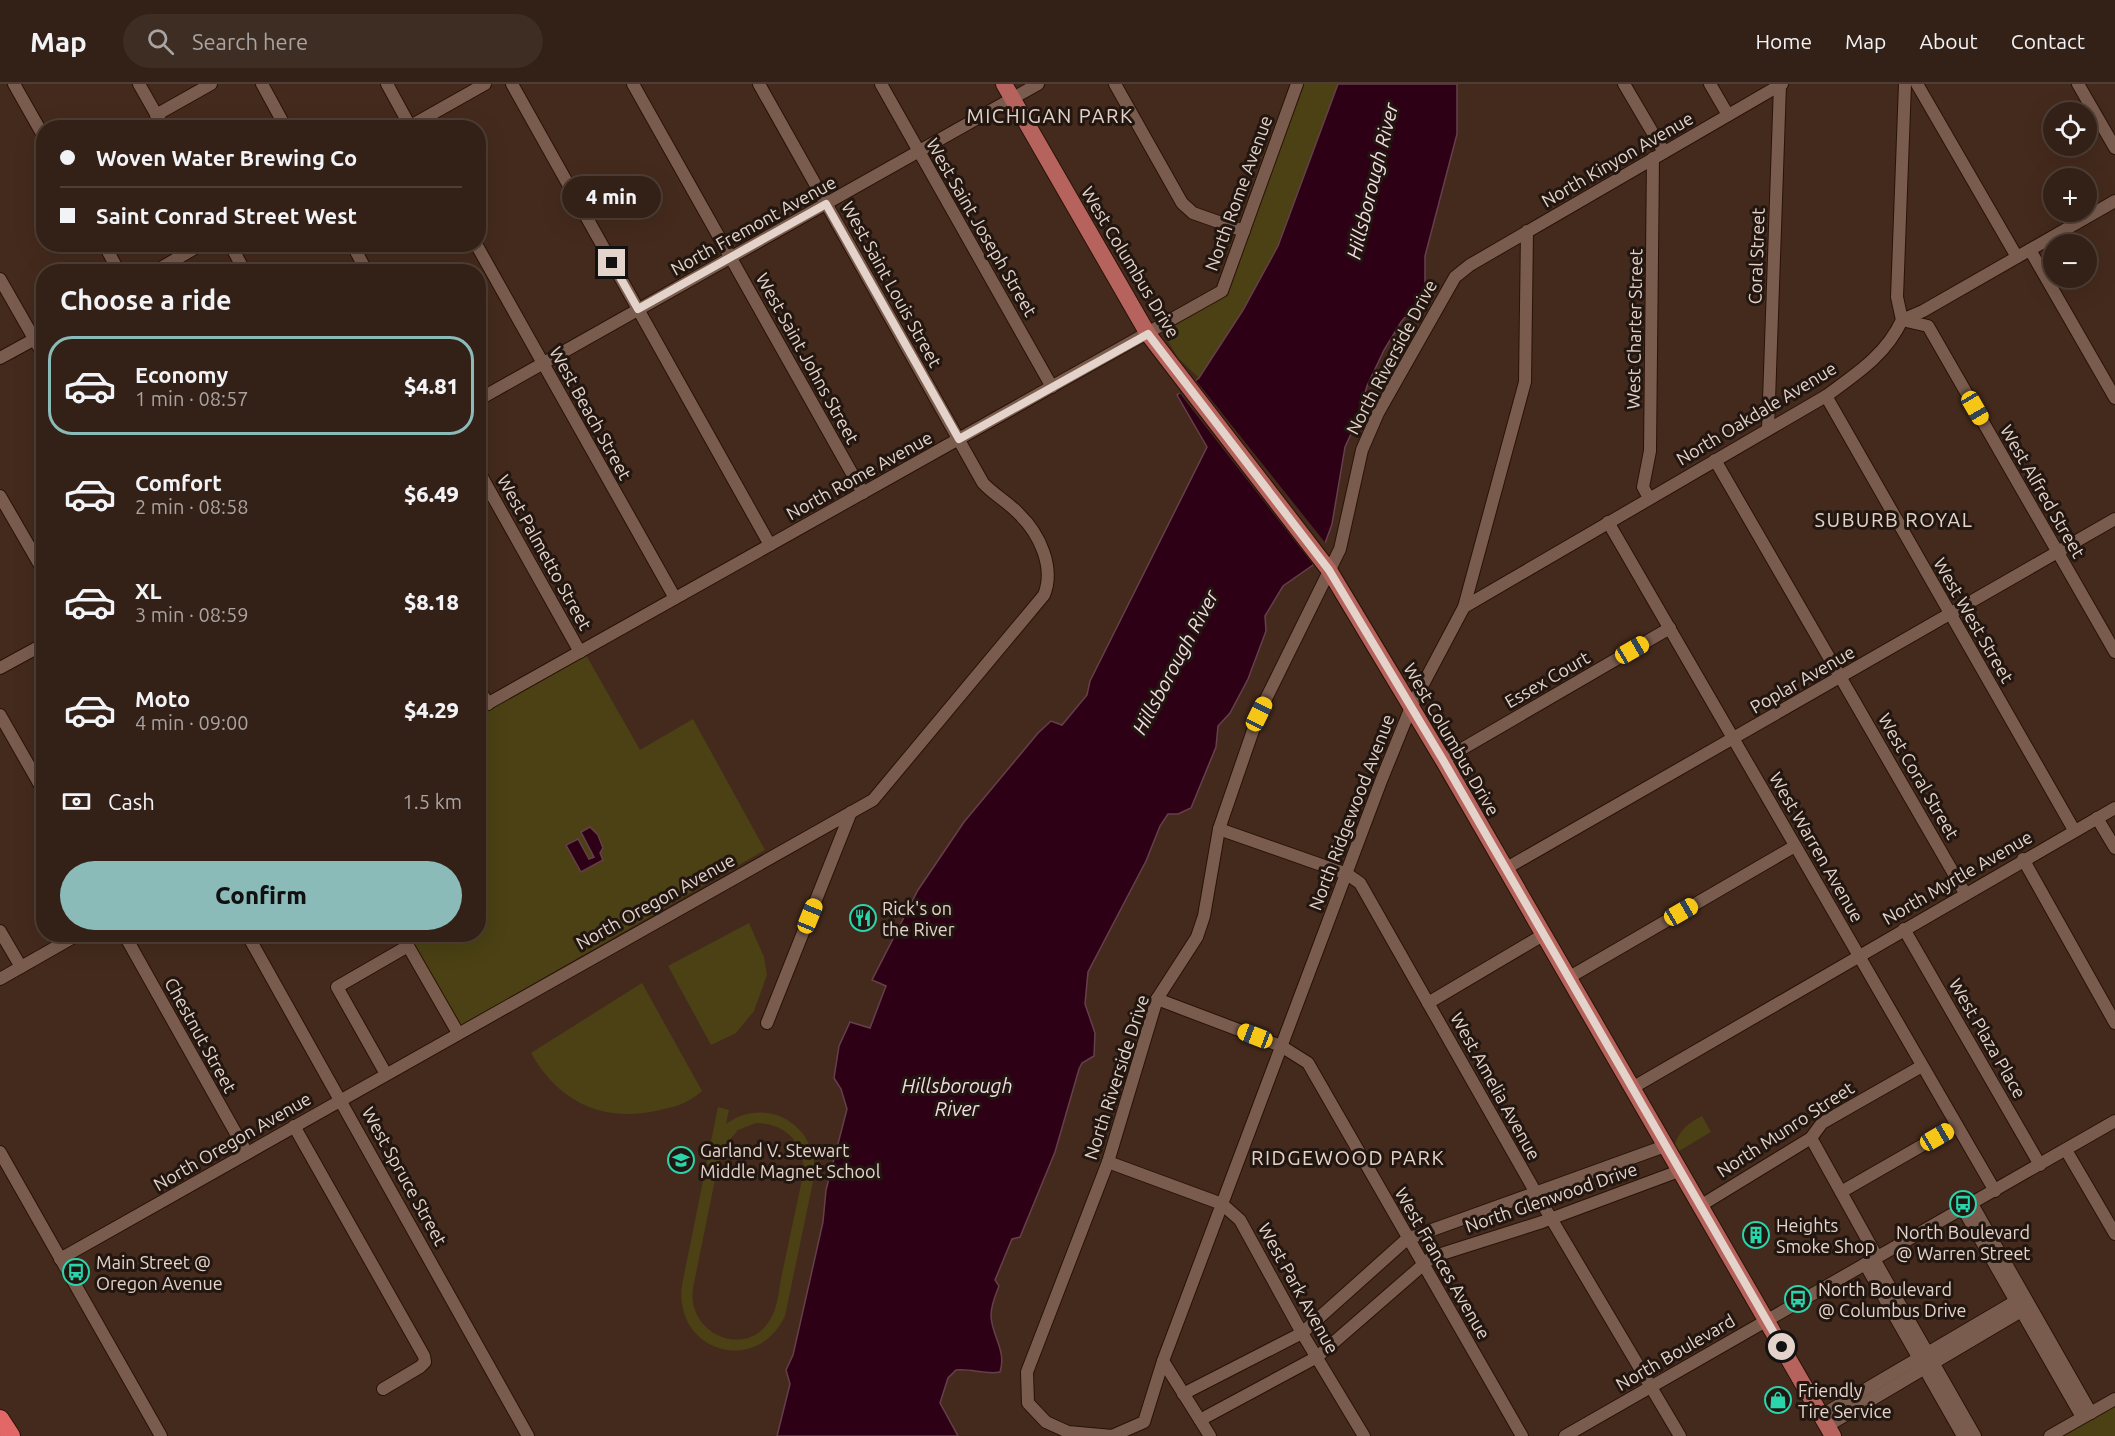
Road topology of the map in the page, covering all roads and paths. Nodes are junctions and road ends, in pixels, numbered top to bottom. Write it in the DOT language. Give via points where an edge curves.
graph roads {
  1 [pos="14,84"];
  2 [pos="139,84"];
  3 [pos="212,84"];
  4 [pos="262,84"];
  5 [pos="387,84"];
  6 [pos="485,84"];
  7 [pos="512,84"];
  8 [pos="633,84"];
  9 [pos="759,84"];
  10 [pos="881,84"];
  11 [pos="1004,84"];
  12 [pos="1038,84"];
  13 [pos="1115,84"];
  14 [pos="1297,84"];
  15 [pos="1624,84"];
  16 [pos="1710,84"];
  17 [pos="1781,84"];
  18 [pos="1905,84"];
  19 [pos="1917,84"];
  20 [pos="2078,84"];
  21 [pos="1012,99"];
  22 [pos="156,115"];
  23 [pos="1728,115"];
  24 [pos="159,120"];
  25 [pos="282,120"];
  26 [pos="406,120"];
  27 [pos="422,120"];
  28 [pos="36,123"];
  29 [pos="2115,148"];
  30 [pos="918,151"];
  31 [pos="1658,155"];
  32 [pos="2115,201"];
  33 [pos="826,204"];
  34 [pos="1244,231"];
  35 [pos="1527,231"];
  36 [pos="2030,250"];
  37 [pos="188,252"];
  38 [pos="481,252"];
  39 [pos="2017,257"];
  40 [pos="730,258"];
  41 [pos="168,264"];
  42 [pos="1470,265"];
  43 [pos="0,279"];
  44 [pos="638,309"];
  45 [pos="1902,320"];
  46 [pos="36,332"];
  47 [pos="1148,334"];
  48 [pos="36,338"];
  49 [pos="0,358"];
  50 [pos="542,363"];
  51 [pos="1052,387"];
  52 [pos="486,395"];
  53 [pos="1826,396"];
  54 [pos="2115,399"];
  55 [pos="1768,429"];
  56 [pos="959,439"];
  57 [pos="1715,460"];
  58 [pos="486,484"];
  59 [pos="863,493"];
  60 [pos="0,496"];
  61 [pos="1648,498"];
  62 [pos="2115,519"];
  63 [pos="1608,522"];
  64 [pos="770,545"];
  65 [pos="2057,552"];
  66 [pos="36,558"];
  67 [pos="1325,564"];
  68 [pos="675,598"];
  69 [pos="1464,607"];
  70 [pos="1949,615"];
  71 [pos="1670,628"];
  72 [pos="36,648"];
  73 [pos="580,652"];
  74 [pos="2115,652"];
  75 [pos="0,668"];
  76 [pos="1841,677"];
  77 [pos="486,704"];
  78 [pos="1411,707"];
  79 [pos="0,715"];
  80 [pos="1734,740"];
  81 [pos="1443,760"];
  82 [pos="36,778"];
  83 [pos="2115,808"];
  84 [pos="851,812"];
  85 [pos="2097,818"];
  86 [pos="1219,829"];
  87 [pos="2074,830"];
  88 [pos="1795,846"];
  89 [pos="2115,848"];
  90 [pos="2023,859"];
  91 [pos="1505,869"];
  92 [pos="1347,874"];
  93 [pos="1965,893"];
  94 [pos="1904,929"];
  95 [pos="0,931"];
  96 [pos="1543,935"];
  97 [pos="64,942"];
  98 [pos="128,942"];
  99 [pos="252,942"];
  100 [pos="1858,956"];
  101 [pos="21,967"];
  102 [pos="1568,978"];
  103 [pos="0,979"];
  104 [pos="1157,999"];
  105 [pos="1428,1003"];
  106 [pos="767,1023"];
  107 [pos="2115,1023"];
  108 [pos="458,1033"];
  109 [pos="1281,1046"];
  110 [pos="1922,1066"];
  111 [pos="386,1074"];
  112 [pos="1632,1088"];
  113 [pos="341,1099"];
  114 [pos="2115,1121"];
  115 [pos="294,1126"];
  116 [pos="1956,1126"];
  117 [pos="1811,1138"];
  118 [pos="1665,1146"];
  119 [pos="2066,1150"];
  120 [pos="0,1152"];
  121 [pos="247,1153"];
  122 [pos="1108,1162"];
  123 [pos="2040,1165"];
  124 [pos="1679,1171"];
  125 [pos="1995,1191"];
  126 [pos="1841,1192"];
  127 [pos="1536,1193"];
  128 [pos="1222,1204"];
  129 [pos="1700,1206"];
  130 [pos="1967,1206"];
  131 [pos="1552,1218"];
  132 [pos="2115,1234"];
  133 [pos="1407,1239"];
  134 [pos="60,1258"];
  135 [pos="1872,1260"];
  136 [pos="1422,1264"];
  137 [pos="2023,1303"];
  138 [pos="1767,1320"];
  139 [pos="1302,1334"];
  140 [pos="1317,1357"];
  141 [pos="1163,1361"];
  142 [pos="1927,1361"];
  143 [pos="1651,1386"];
  144 [pos="383,1389"];
  145 [pos="1183,1394"];
  146 [pos="2115,1399"];
  147 [pos="2087,1415"];
  148 [pos="0,1419"];
  149 [pos="1200,1420"];
  150 [pos="1827,1426"];
  151 [pos="1068,1432"];
  152 [pos="11,1436"];
  153 [pos="160,1436"];
  154 [pos="528,1436"];
  155 [pos="1210,1436"];
  156 [pos="1364,1436"];
  157 [pos="1522,1436"];
  158 [pos="1565,1436"];
  159 [pos="1680,1436"];
  160 [pos="1963,1436"];
  161 [pos="1975,1436"];
  162 [pos="2050,1436"];
  1 -- 28 [label="street"];
  2 -- 22 [label="street"];
  3 -- 22 [label="street"];
  4 -- 25 [label="street"];
  5 -- 26 [label="street"];
  6 -- 27 [label="street"];
  7 -- 44 [label="street"];
  8 -- 40 [label="street, West Saint Johns Street"];
  9 -- 33 [label="street, West Saint Louis Street"];
  10 -- 30 [label="street, West Saint Joseph Street"];
  11 -- 21 [label="main road, West Columbus Drive"];
  12 -- 21 [label="street, North Fremont Avenue"];
  13 -- 34 [label="street" via="1182,203 1193,213"];
  14 -- 34 [label="street, North Rome Avenue"];
  15 -- 31 [label="street"];
  16 -- 23 [label="street"];
  17 -- 23 [label="street, North Kinyon Avenue"];
  17 -- 55 [label="street, Coral Street"];
  18 -- 45 [label="street" via="1897,297"];
  19 -- 39 [label="street"];
  20 -- 29 [label="street"];
  21 -- 30 [label="street, North Fremont Avenue"];
  21 -- 47 [label="main road, West Columbus Drive"];
  22 -- 24 [label="street"];
  23 -- 31 [label="street, North Kinyon Avenue"];
  30 -- 33 [label="street, North Fremont Avenue"];
  30 -- 51 [label="street, West Saint Joseph Street"];
  31 -- 35 [label="street, North Kinyon Avenue"];
  31 -- 61 [label="street, West Charter Street" via="1650,451 1643,487"];
  32 -- 36 [label="street"];
  33 -- 40 [label="street, North Fremont Avenue"];
  33 -- 56 [label="street, West Saint Louis Street"];
  34 -- 47 [label="street, North Rome Avenue" via="1222,291"];
  35 -- 42 [label="street, North Kinyon Avenue"];
  35 -- 69 [label="street, North Ridgewood Avenue" via="1525,381"];
  36 -- 39 [label="street"];
  36 -- 54 [label="street"];
  37 -- 41 [label="street"];
  38 -- 50 [label="street, West Beach Street"];
  39 -- 45 [label="street"];
  40 -- 44 [label="street, North Fremont Avenue"];
  40 -- 59 [label="street, West Saint Johns Street"];
  42 -- 67 [label="street, North Riverside Drive" via="1455,277 1378,413 1362,450 1340,549"];
  43 -- 46 [label="street"];
  44 -- 50 [label="street, North Fremont Avenue"];
  44 -- 64 [label="street"];
  45 -- 53 [label="street, North Oakdale Avenue" via="1895,336 1874,360"];
  45 -- 65 [label="street, West Alfred Street" via="1928,326"];
  47 -- 51 [label="street, North Rome Avenue"];
  47 -- 67 [label="main road, West Columbus Drive"];
  48 -- 49 [label="street"];
  50 -- 52 [label="street, North Fremont Avenue"];
  50 -- 68 [label="street, West Beach Street"];
  51 -- 56 [label="street, North Rome Avenue"];
  53 -- 55 [label="street, North Oakdale Avenue"];
  53 -- 70 [label="street, West West Street"];
  55 -- 57 [label="street, North Oakdale Avenue"];
  56 -- 59 [label="street, North Rome Avenue"];
  56 -- 84 [label="street, North Oregon Avenue" via="983,483 1025,520 1046,558 1048,584 1032,610 885,788"];
  57 -- 61 [label="street, North Oakdale Avenue"];
  57 -- 76 [label="street"];
  58 -- 73 [label="street, West Palmetto Street"];
  59 -- 64 [label="street, North Rome Avenue"];
  60 -- 66 [label="street"];
  61 -- 63 [label="street, North Oakdale Avenue"];
  62 -- 65 [label="street, Poplar Avenue"];
  63 -- 69 [label="street, North Oakdale Avenue"];
  63 -- 71 [label="street, West Warren Avenue"];
  64 -- 68 [label="street, North Rome Avenue"];
  65 -- 70 [label="street, Poplar Avenue"];
  65 -- 74 [label="street, West Alfred Street"];
  67 -- 78 [label="main road, West Columbus Drive"];
  67 -- 86 [label="street, North Riverside Drive" via="1259,714"];
  68 -- 73 [label="street, North Rome Avenue"];
  69 -- 78 [label="street, North Ridgewood Avenue"];
  70 -- 76 [label="street, Poplar Avenue"];
  70 -- 87 [label="street, West West Street"];
  71 -- 80 [label="street, West Warren Avenue"];
  71 -- 81 [label="street, Essex Court"];
  72 -- 75 [label="street"];
  73 -- 77 [label="street, North Rome Avenue"];
  76 -- 80 [label="street, Poplar Avenue"];
  76 -- 93 [label="street, West Coral Street"];
  78 -- 81 [label="main road, West Columbus Drive"];
  78 -- 92 [label="street, North Ridgewood Avenue"];
  79 -- 82 [label="street"];
  80 -- 88 [label="street, West Warren Avenue"];
  80 -- 91 [label="street, Poplar Avenue"];
  81 -- 91 [label="main road, West Columbus Drive"];
  83 -- 85 [label="street, North Myrtle Avenue"];
  84 -- 106 [label="street"];
  84 -- 108 [label="street, North Oregon Avenue"];
  85 -- 87 [label="street, North Myrtle Avenue"];
  85 -- 89 [label="street"];
  86 -- 92 [label="street, West Amelia Avenue"];
  86 -- 104 [label="street, North Riverside Drive" via="1197,937"];
  87 -- 90 [label="street, North Myrtle Avenue"];
  88 -- 100 [label="street, West Warren Avenue"];
  88 -- 102 [label="street"];
  90 -- 93 [label="street, North Myrtle Avenue"];
  90 -- 107 [label="street"];
  91 -- 96 [label="main road, West Columbus Drive"];
  92 -- 105 [label="street, West Amelia Avenue" via="1360,883"];
  92 -- 109 [label="street, North Ridgewood Avenue"];
  93 -- 94 [label="street, North Myrtle Avenue"];
  94 -- 100 [label="street, North Myrtle Avenue"];
  94 -- 123 [label="street, West Plaza Place"];
  95 -- 101 [label="street"];
  96 -- 102 [label="main road, West Columbus Drive"];
  96 -- 105 [label="street"];
  97 -- 101 [label="street"];
  98 -- 121 [label="street, Chestnut Street"];
  99 -- 113 [label="street, West Spruce Street"];
  100 -- 110 [label="street, West Warren Avenue"];
  100 -- 112 [label="street, North Myrtle Avenue"];
  101 -- 103 [label="street"];
  102 -- 112 [label="main road, West Columbus Drive"];
  104 -- 109 [label="street, West Frances Avenue"];
  104 -- 122 [label="street, North Riverside Drive"];
  105 -- 127 [label="street, West Amelia Avenue"];
  108 -- 111 [label="street, North Oregon Avenue"];
  108 -- 111 [label="street" via="408,946 337,987"];
  109 -- 128 [label="street, North Ridgewood Avenue"];
  109 -- 133 [label="street, West Frances Avenue" via="1308,1063"];
  110 -- 116 [label="street, West Warren Avenue"];
  110 -- 117 [label="street, North Munro Street" via="1822,1123"];
  111 -- 113 [label="street, North Oregon Avenue"];
  112 -- 118 [label="main road, West Columbus Drive"];
  113 -- 115 [label="street, North Oregon Avenue"];
  113 -- 154 [label="street, West Spruce Street"];
  114 -- 119 [label="street, North Boulevard"];
  115 -- 121 [label="street, North Oregon Avenue"];
  115 -- 144 [label="street" via="424,1356 420,1367"];
  116 -- 125 [label="street, West Warren Avenue"];
  116 -- 126 [label="street"];
  117 -- 126 [label="street"];
  117 -- 129 [label="street, North Munro Street"];
  118 -- 124 [label="main road, West Columbus Drive"];
  118 -- 127 [label="street, North Glenwood Drive"];
  119 -- 123 [label="street, North Boulevard"];
  119 -- 132 [label="street"];
  120 -- 134 [label="street"];
  121 -- 134 [label="street, North Oregon Avenue"];
  122 -- 128 [label="street, West Park Avenue"];
  122 -- 151 [label="street, North Riverside Drive" via="1027,1372 1028,1403 1046,1422"];
  123 -- 125 [label="street, North Boulevard"];
  124 -- 129 [label="main road, West Columbus Drive"];
  124 -- 131 [label="street, North Glenwood Drive"];
  125 -- 130 [label="street, North Boulevard"];
  126 -- 135 [label="street"];
  127 -- 131 [label="street, West Amelia Avenue"];
  127 -- 133 [label="street, North Glenwood Drive"];
  128 -- 139 [label="street, West Park Avenue" via="1240,1220"];
  128 -- 141 [label="street, North Ridgewood Avenue"];
  129 -- 138 [label="main road, West Columbus Drive"];
  130 -- 135 [label="street, North Boulevard"];
  130 -- 137 [label="street"];
  131 -- 136 [label="street, North Glenwood Drive" via="1432,1257"];
  131 -- 143 [label="street, West Amelia Avenue"];
  133 -- 136 [label="street, West Frances Avenue"];
  133 -- 139 [label="street, North Glenwood Drive"];
  134 -- 153 [label="street"];
  135 -- 138 [label="street, North Boulevard"];
  135 -- 142 [label="street"];
  136 -- 140 [label="street, North Glenwood Drive"];
  136 -- 157 [label="street, West Frances Avenue"];
  137 -- 142 [label="street"];
  137 -- 147 [label="street"];
  138 -- 143 [label="street, North Boulevard"];
  138 -- 150 [label="main road, West Columbus Drive"];
  139 -- 140 [label="street, West Park Avenue"];
  139 -- 145 [label="street, North Glenwood Drive"];
  140 -- 149 [label="street, North Glenwood Drive"];
  140 -- 156 [label="street, West Park Avenue"];
  141 -- 145 [label="street"];
  141 -- 151 [label="street, North Ridgewood Avenue" via="1144,1422 1112,1436"];
  142 -- 150 [label="street"];
  142 -- 160 [label="street"];
  142 -- 161 [label="street"];
  143 -- 158 [label="street, North Boulevard"];
  143 -- 159 [label="street, West Amelia Avenue"];
  145 -- 149 [label="street"];
  146 -- 147 [label="street"];
  147 -- 162 [label="street"];
  148 -- 152 [label="highway"];
  149 -- 155 [label="street"];
}
